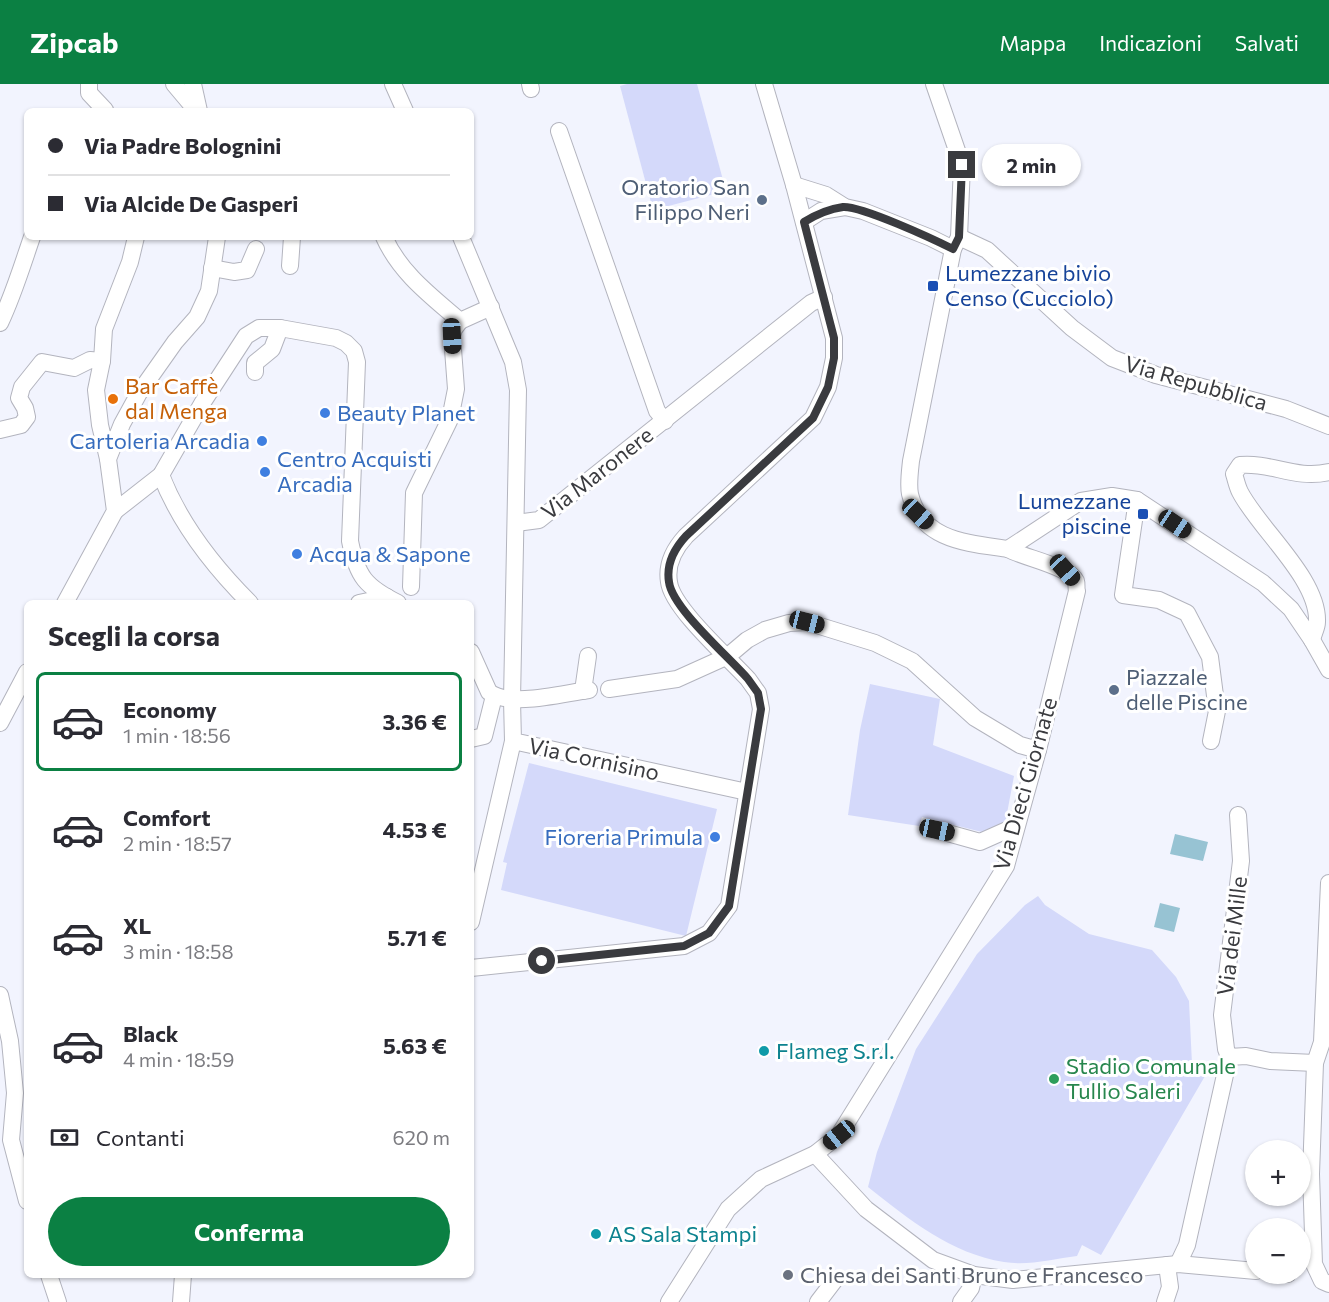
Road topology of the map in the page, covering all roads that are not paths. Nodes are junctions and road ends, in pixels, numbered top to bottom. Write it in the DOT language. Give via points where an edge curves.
graph roads {
  1 [pos="89,84"];
  2 [pos="174,84"];
  3 [pos="194,84"];
  4 [pos="393,84"];
  5 [pos="764,84"];
  6 [pos="934,84"];
  7 [pos="103,108"];
  8 [pos="197,108"];
  9 [pos="198,108"];
  10 [pos="404,108"];
  11 [pos="559,131"];
  12 [pos="794,185"];
  13 [pos="845,207"];
  14 [pos="804,222"];
  15 [pos="31,240"];
  16 [pos="135,240"];
  17 [pos="217,240"];
  18 [pos="292,240"];
  19 [pos="386,240"];
  20 [pos="462,240"];
  21 [pos="956,243"];
  22 [pos="256,249"];
  23 [pos="290,266"];
  24 [pos="212,268"];
  25 [pos="824,297"];
  26 [pos="491,307"];
  27 [pos="460,321"];
  28 [pos="0,323"];
  29 [pos="280,328"];
  30 [pos="102,361"];
  31 [pos="255,372"];
  32 [pos="665,420"];
  33 [pos="1329,426"];
  34 [pos="0,430"];
  35 [pos="108,459"];
  36 [pos="1329,472"];
  37 [pos="161,475"];
  38 [pos="1137,500"];
  39 [pos="115,512"];
  40 [pos="516,523"];
  41 [pos="1008,549"];
  42 [pos="411,587"];
  43 [pos="67,600"];
  44 [pos="247,600"];
  45 [pos="392,600"];
  46 [pos="1312,640"];
  47 [pos="588,656"];
  48 [pos="728,656"];
  49 [pos="474,659"];
  50 [pos="1329,670"];
  51 [pos="24,677"];
  52 [pos="609,689"];
  53 [pos="494,696"];
  54 [pos="512,700"];
  55 [pos="2,716"];
  56 [pos="474,738"];
  57 [pos="513,741"];
  58 [pos="1211,741"];
  59 [pos="1038,750"];
  60 [pos="747,792"];
  61 [pos="1238,815"];
  62 [pos="1016,826"];
  63 [pos="937,830"];
  64 [pos="1329,883"];
  65 [pos="474,909"];
  66 [pos="474,968"];
  67 [pos="0,994"];
  68 [pos="1229,1057"];
  69 [pos="1316,1063"];
  70 [pos="815,1154"];
  71 [pos="24,1190"];
  72 [pos="1309,1218"];
  73 [pos="1172,1265"];
  74 [pos="1245,1270"];
  75 [pos="1311,1271"];
  76 [pos="974,1275"];
  77 [pos="50,1278"];
  78 [pos="183,1278"];
  79 [pos="834,1281"];
  80 [pos="1329,1284"];
  81 [pos="57,1302"];
  82 [pos="181,1302"];
  83 [pos="669,1302"];
  84 [pos="818,1302"];
  85 [pos="961,1302"];
  86 [pos="1165,1302"];
  1 -- 7 [label="street" via="89,93"];
  2 -- 8 [label="street"];
  3 -- 9 [label="street"];
  4 -- 10 [label="street"];
  5 -- 12 [label="street"];
  6 -- 21 [label="street" via="962,165"];
  11 -- 32 [label="street" via="657,411"];
  12 -- 13 [label="street, Via Repubblica" via="826,195"];
  12 -- 14 [label="street"];
  13 -- 14 [label="street" via="821,212"];
  13 -- 21 [label="street, Via Repubblica"];
  14 -- 25 [label="street"];
  15 -- 28 [label="street"];
  16 -- 30 [label="street" via="104,329"];
  17 -- 24 [label="street"];
  18 -- 23 [label="street"];
  19 -- 27 [label="street" via="397,262 413,280"];
  20 -- 26 [label="street, Via Maronere"];
  21 -- 33 [label="street, Via Repubblica" via="987,250 1072,328 1112,358 1156,375 1286,409"];
  21 -- 41 [label="street" via="911,461 910,492 918,514 939,534 960,542"];
  22 -- 24 [label="street" via="247,270"];
  24 -- 35 [label="street" via="209,291 197,317 139,393"];
  25 -- 32 [label="street, Via Maronere" via="811,303"];
  25 -- 48 [label="street" via="834,338 834,358 828,387 813,418 686,536 669,563 669,584 678,604"];
  26 -- 27 [label="street"];
  26 -- 40 [label="street, Via Maronere" via="513,362 518,390"];
  27 -- 42 [label="street" via="452,336 456,389 450,419 414,493"];
  29 -- 31 [label="street" via="272,349 255,363"];
  29 -- 37 [label="street" via="259,328 246,336"];
  29 -- 45 [label="street" via="336,338 354,351 357,362 350,541 364,582"];
  30 -- 34 [label="street" via="90,360 75,368 42,362 22,387 19,398 27,417 21,425"];
  30 -- 35 [label="street" via="96,390"];
  32 -- 40 [label="street, Via Maronere" via="539,520"];
  35 -- 39 [label="street"];
  36 -- 46 [label="street" via="1293,474 1254,463 1240,465 1234,474 1239,490 1284,549 1313,598 1317,622"];
  37 -- 39 [label="street"];
  37 -- 44 [label="street" via="193,537"];
  38 -- 41 [label="street" via="1112,496 1081,501"];
  38 -- 46 [label="street" via="1263,583 1291,609"];
  38 -- 58 [label="street" via="1124,595 1159,600 1187,613 1210,657 1217,711"];
  39 -- 43 [label="street"];
  40 -- 54 [label="street, Via Cornisino"];
  41 -- 59 [label="street, Via Dieci Giornate" via="1065,570 1076,581 1077,591"];
  46 -- 50 [label="street"];
  47 -- 54 [label="street" via="586,691"];
  48 -- 52 [label="street" via="676,679"];
  48 -- 59 [label="street" via="756,635 789,622 833,629 912,661 975,718 1020,745"];
  48 -- 60 [label="street" via="758,693 761,709"];
  49 -- 53 [label="street"];
  51 -- 55 [label="street"];
  53 -- 54 [label="street"];
  53 -- 56 [label="street" via="484,736"];
  54 -- 57 [label="street, Via Cornisino"];
  57 -- 60 [label="street, Via Cornisino"];
  57 -- 65 [label="street"];
  59 -- 62 [label="street, Via Dieci Giornate"];
  60 -- 66 [label="street" via="729,906 709,933 684,946"];
  61 -- 68 [label="street, Via dei Mille" via="1241,861 1222,1015"];
  62 -- 63 [label="street" via="980,842"];
  62 -- 70 [label="street, Via Dieci Giornate" via="1006,866 932,988 839,1135"];
  64 -- 69 [label="street" via="1322,1042"];
  67 -- 71 [label="street" via="15,1093 11,1140"];
  68 -- 69 [label="street"];
  68 -- 73 [label="street, Via dei Mille" via="1187,1245"];
  69 -- 72 [label="street"];
  70 -- 76 [label="street" via="866,1209 933,1260"];
  70 -- 83 [label="street, Via Dieci Giornate" via="761,1179 728,1209"];
  73 -- 74 [label="street"];
  73 -- 76 [label="street" via="1013,1280"];
  73 -- 86 [label="street"];
  75 -- 80 [label="street"];
  76 -- 85 [label="street"];
  77 -- 81 [label="street"];
  78 -- 82 [label="street"];
  79 -- 84 [label="street"];
}
